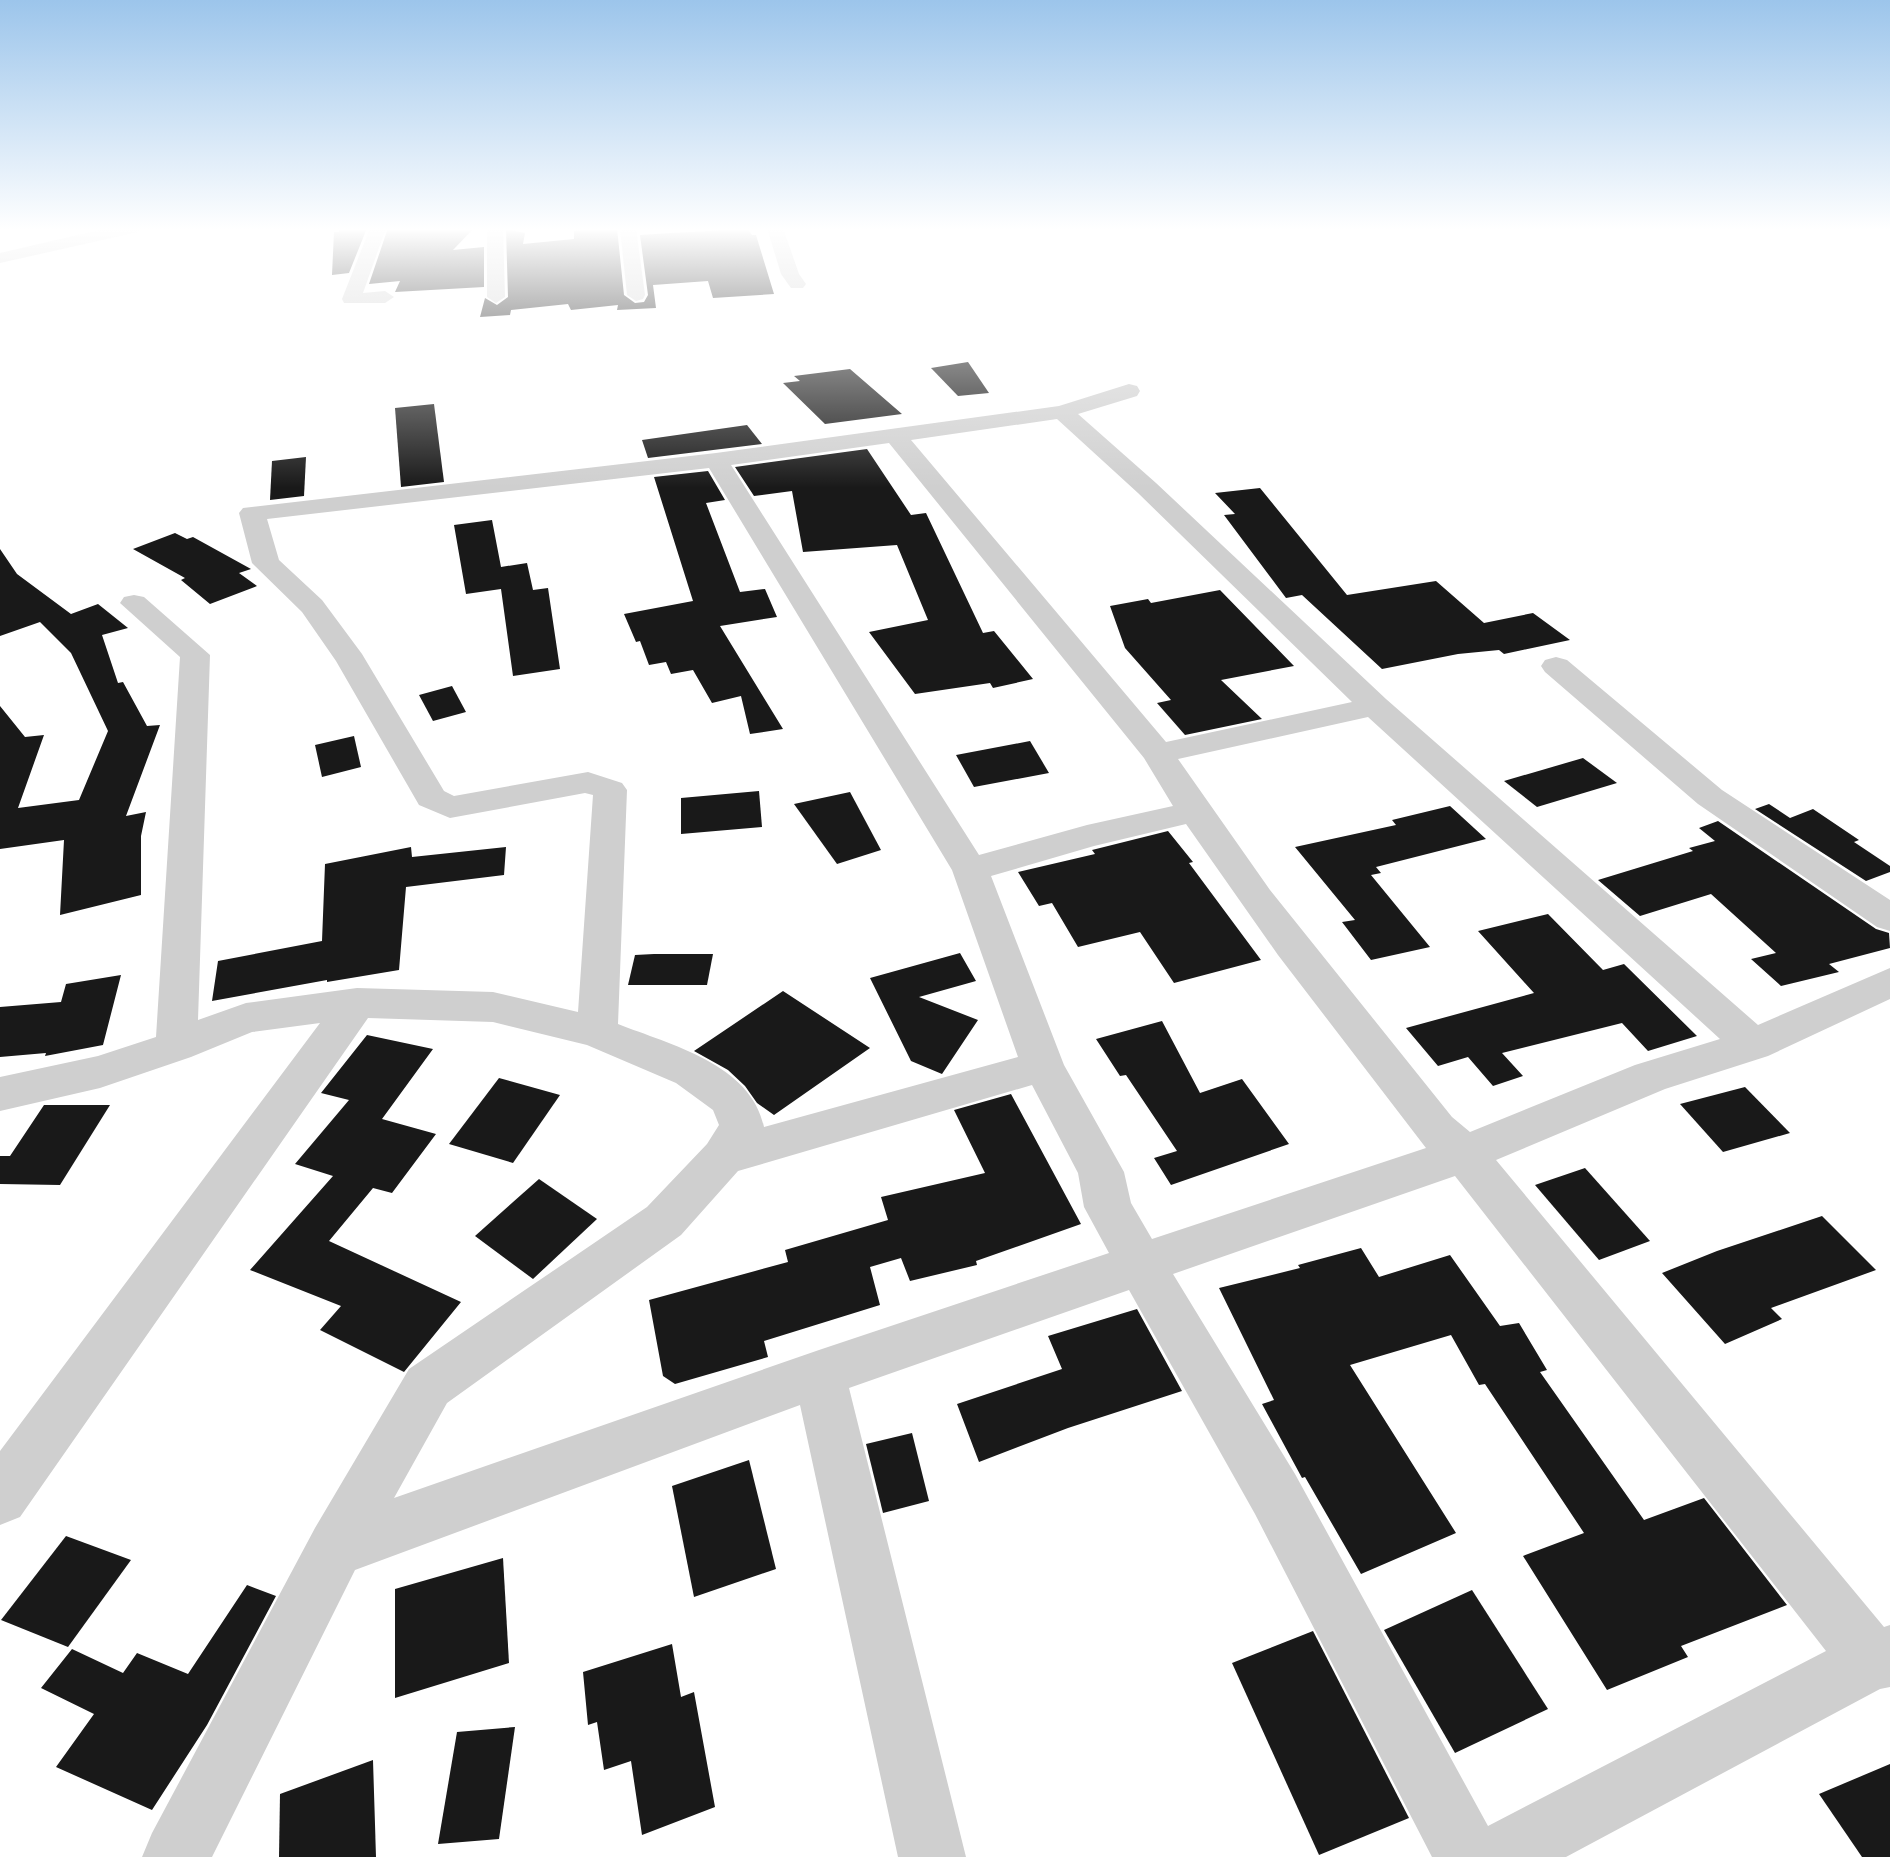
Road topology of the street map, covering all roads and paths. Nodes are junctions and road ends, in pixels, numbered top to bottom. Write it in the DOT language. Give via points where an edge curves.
graph roads {
  1 [pos="1129,391"];
  2 [pos="1062,412"];
  3 [pos="895,435"];
  4 [pos="716,460"];
  5 [pos="134,603"];
  6 [pos="1556,666"];
  7 [pos="1375,706"];
  8 [pos="1158,754"];
  9 [pos="1193,812"];
  10 [pos="970,870"];
  11 [pos="1890,918"];
  12 [pos="1890,982"];
  13 [pos="358,1003"];
  14 [pos="597,1032"];
  15 [pos="1753,1045"];
  16 [pos="176,1046"];
  17 [pos="1043,1066"];
  18 [pos="0,1094"];
  19 [pos="1464,1154"];
  20 [pos="723,1157"];
  21 [pos="1142,1266"];
  22 [pos="818,1374"];
  23 [pos="0,1497"];
  24 [pos="335,1548"];
  25 [pos="1881,1658"];
  26 [pos="176,1857"];
  27 [pos="932,1857"];
  28 [pos="1468,1857"];
  29 [pos="1497,1857"];
  1 -- 2 [label="street"];
  2 -- 3 [label="street"];
  2 -- 7 [label="street"];
  3 -- 4 [label="street"];
  3 -- 8 [label="street"];
  4 -- 10 [label="street"];
  4 -- 14 [label="street" via="252,513 266,563 312,606 351,660 431,798 450,807 588,782 610,790"];
  5 -- 16 [label="street" via="195,655"];
  6 -- 11 [label="street" via="1710,797"];
  7 -- 8 [label="street"];
  7 -- 15 [label="street"];
  8 -- 9 [label="street"];
  9 -- 10 [label="street"];
  9 -- 19 [label="street" via="1266,914 1436,1130"];
  10 -- 17 [label="street"];
  12 -- 15 [label="street"];
  13 -- 14 [label="street" via="493,1007"];
  13 -- 16 [label="street" via="246,1018"];
  13 -- 23 [label="street"];
  14 -- 20 [label="street" via="691,1071 731,1100 742,1126"];
  15 -- 19 [label="street" via="1650,1077"];
  16 -- 18 [label="street" via="100,1072"];
  17 -- 20 [label="street"];
  17 -- 21 [label="street" via="1101,1172 1108,1207"];
  19 -- 21 [label="street"];
  19 -- 25 [label="street"];
  20 -- 24 [label="street" via="664,1221 428,1386"];
  21 -- 22 [label="street"];
  21 -- 28 [label="street" via="1275,1494"];
  22 -- 24 [label="street"];
  22 -- 27 [label="street"];
  24 -- 26 [label="street"];
  25 -- 29 [label="street"];
}
